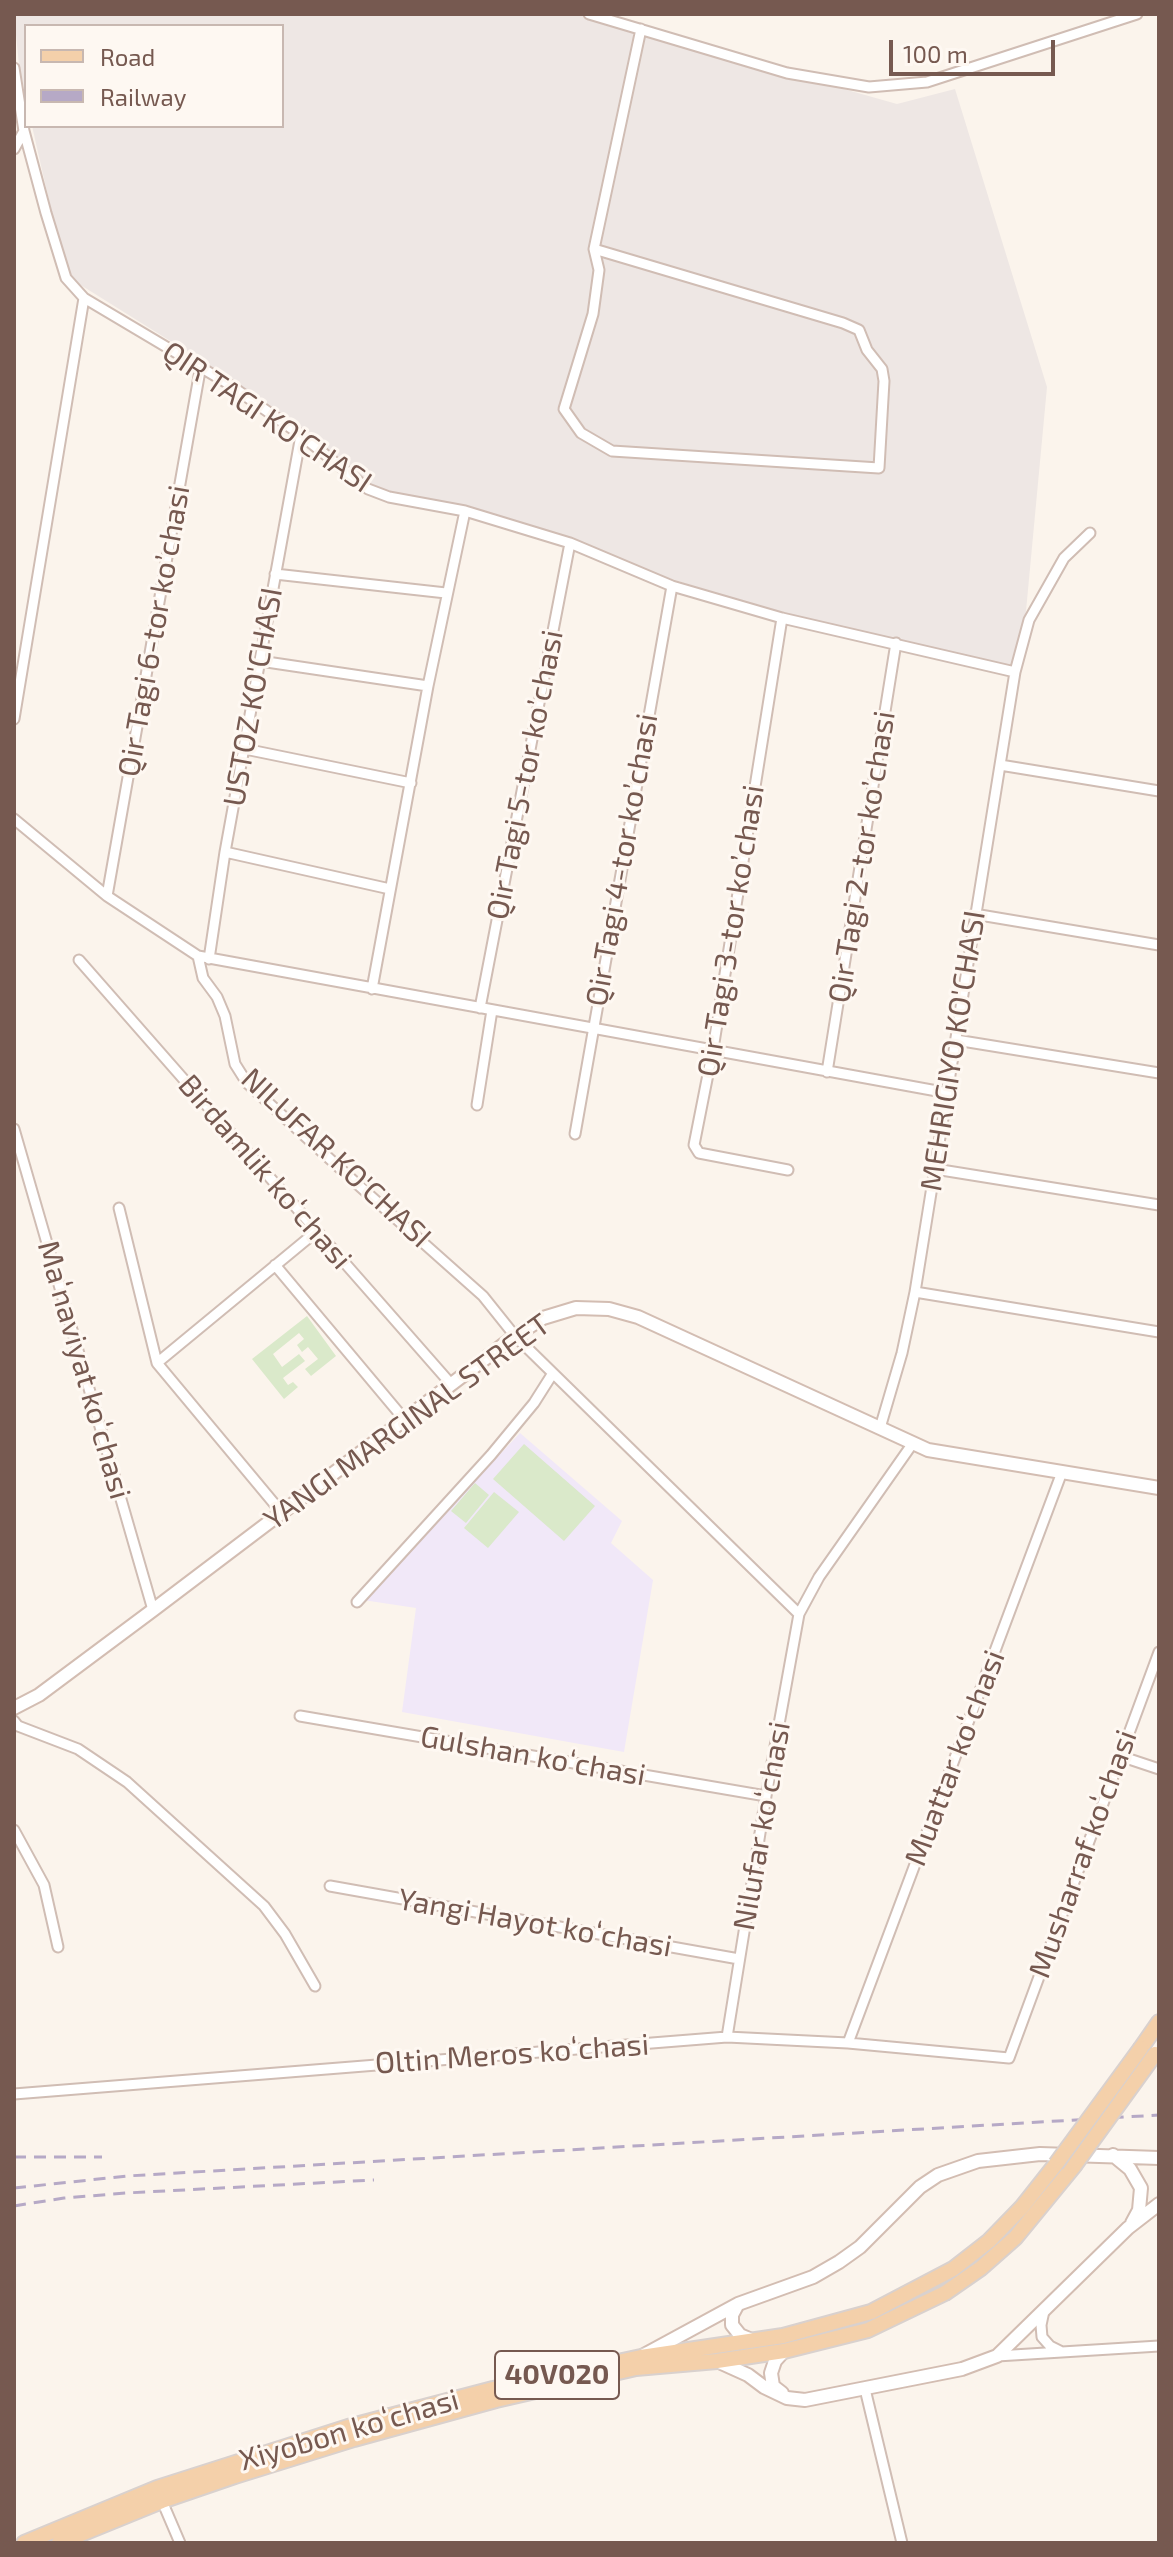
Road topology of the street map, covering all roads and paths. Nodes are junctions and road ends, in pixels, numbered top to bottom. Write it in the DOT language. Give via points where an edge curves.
graph roads {
  1 [pos="589,14"];
  2 [pos="1137,14"];
  3 [pos="641,29"];
  4 [pos="14,68"];
  5 [pos="19,132"];
  6 [pos="14,149"];
  7 [pos="594,249"];
  8 [pos="84,298"];
  9 [pos="201,365"];
  10 [pos="301,435"];
  11 [pos="465,511"];
  12 [pos="1090,533"];
  13 [pos="570,543"];
  14 [pos="275,574"];
  15 [pos="672,586"];
  16 [pos="446,593"];
  17 [pos="782,618"];
  18 [pos="896,643"];
  19 [pos="260,661"];
  20 [pos="1015,672"];
  21 [pos="428,686"];
  22 [pos="14,719"];
  23 [pos="245,749"];
  24 [pos="1000,765"];
  25 [pos="411,783"];
  26 [pos="1159,791"];
  27 [pos="14,819"];
  28 [pos="225,852"];
  29 [pos="390,889"];
  30 [pos="107,896"];
  31 [pos="974,914"];
  32 [pos="1159,945"];
  33 [pos="204,958"];
  34 [pos="79,960"];
  35 [pos="372,989"];
  36 [pos="480,1008"];
  37 [pos="492,1010"];
  38 [pos="592,1027"];
  39 [pos="956,1040"];
  40 [pos="713,1049"];
  41 [pos="827,1072"];
  42 [pos="1159,1073"];
  43 [pos="948,1093"];
  44 [pos="477,1105"];
  45 [pos="14,1129"];
  46 [pos="575,1134"];
  47 [pos="935,1169"];
  48 [pos="788,1170"];
  49 [pos="1159,1205"];
  50 [pos="119,1208"];
  51 [pos="317,1231"];
  52 [pos="275,1265"];
  53 [pos="915,1292"];
  54 [pos="1159,1332"];
  55 [pos="515,1336"];
  56 [pos="157,1363"];
  57 [pos="553,1373"];
  58 [pos="451,1384"];
  59 [pos="404,1419"];
  60 [pos="880,1428"];
  61 [pos="913,1443"];
  62 [pos="1062,1472"];
  63 [pos="1159,1488"];
  64 [pos="282,1513"];
  65 [pos="357,1602"];
  66 [pos="153,1610"];
  67 [pos="799,1614"];
  68 [pos="1159,1652"];
  69 [pos="14,1708"];
  70 [pos="300,1716"];
  71 [pos="14,1721"];
  72 [pos="1120,1756"];
  73 [pos="1159,1769"];
  74 [pos="766,1796"];
  75 [pos="14,1830"];
  76 [pos="330,1886"];
  77 [pos="58,1947"];
  78 [pos="739,1959"];
  79 [pos="315,1986"];
  80 [pos="1159,2022"];
  81 [pos="727,2037"];
  82 [pos="848,2043"];
  83 [pos="1152,2050"];
  84 [pos="1009,2058"];
  85 [pos="14,2094"];
  86 [pos="1113,2155"];
  87 [pos="1159,2158"];
  88 [pos="1159,2204"];
  89 [pos="1128,2228"];
  90 [pos="738,2304"];
  91 [pos="1044,2310"];
  92 [pos="754,2341"];
  93 [pos="1159,2346"];
  94 [pos="784,2351"];
  95 [pos="1060,2351"];
  96 [pos="997,2356"];
  97 [pos="641,2357"];
  98 [pos="717,2361"];
  99 [pos="865,2389"];
  100 [pos="787,2398"];
  101 [pos="162,2501"];
  102 [pos="24,2543"];
  103 [pos="59,2543"];
  104 [pos="180,2543"];
  105 [pos="902,2543"];
  1 -- 3 [label="street"];
  2 -- 3 [label="street" via="927,82 869,87 787,73"];
  3 -- 7 [label="street"];
  4 -- 5 [label="street, QIR TAGI KO'CHASI"];
  5 -- 6 [label="street"];
  5 -- 8 [label="street, QIR TAGI KO'CHASI" via="66,278"];
  7 -- 7 [label="street" via="599,270 593,314 564,409 581,433 612,451 879,468 884,381 859,330"];
  8 -- 9 [label="street, QIR TAGI KO'CHASI"];
  8 -- 22 [label="street"];
  9 -- 10 [label="street, QIR TAGI KO'CHASI"];
  9 -- 30 [label="street, Qir Tagi 6-tor koʼchasi"];
  10 -- 11 [label="street, QIR TAGI KO'CHASI" via="368,489"];
  10 -- 14 [label="street, USTOZ KO'CHASI"];
  11 -- 13 [label="street, QIR TAGI KO'CHASI"];
  11 -- 16 [label="street"];
  12 -- 20 [label="street, MEHRIGIYO KO'CHASI" via="1064,558 1029,620"];
  13 -- 15 [label="street, QIR TAGI KO'CHASI"];
  13 -- 36 [label="street, Qir Tagi 5-tor koʼchasi"];
  14 -- 16 [label="street"];
  14 -- 19 [label="street, USTOZ KO'CHASI"];
  15 -- 17 [label="street, QIR TAGI KO'CHASI"];
  15 -- 38 [label="street, Qir Tagi 4-tor koʼchasi"];
  16 -- 21 [label="street"];
  17 -- 18 [label="street, QIR TAGI KO'CHASI"];
  17 -- 40 [label="street, Qir Tagi 3-tor koʼchasi"];
  18 -- 20 [label="street, QIR TAGI KO'CHASI"];
  18 -- 41 [label="street, Qir Tagi 2-tor koʼchasi"];
  19 -- 21 [label="street"];
  19 -- 23 [label="street, USTOZ KO'CHASI"];
  20 -- 24 [label="street, MEHRIGIYO KO'CHASI"];
  21 -- 25 [label="street"];
  23 -- 25 [label="street"];
  23 -- 28 [label="street, USTOZ KO'CHASI"];
  24 -- 26 [label="street"];
  24 -- 31 [label="street, MEHRIGIYO KO'CHASI"];
  25 -- 29 [label="street"];
  27 -- 30 [label="street"];
  28 -- 29 [label="street"];
  28 -- 33 [label="street, USTOZ KO'CHASI"];
  29 -- 35 [label="street"];
  30 -- 33 [label="street"];
  31 -- 32 [label="street"];
  31 -- 39 [label="street, MEHRIGIYO KO'CHASI"];
  33 -- 35 [label="street"];
  33 -- 55 [label="street, NILUFAR KO'CHASI" via="203,978 225,1016 235,1064 247,1083 483,1296"];
  34 -- 51 [label="street, Birdamlik koʻchasi"];
  35 -- 36 [label="street"];
  36 -- 37 [label="street"];
  37 -- 38 [label="street"];
  37 -- 44 [label="street"];
  38 -- 40 [label="street"];
  38 -- 46 [label="street, Qir Tagi 4-tor koʼchasi"];
  39 -- 42 [label="street"];
  39 -- 43 [label="street, MEHRIGIYO KO'CHASI"];
  40 -- 41 [label="street"];
  40 -- 48 [label="street, Qir Tagi 3-tor koʼchasi" via="694,1145 699,1153"];
  41 -- 43 [label="street"];
  43 -- 47 [label="street, MEHRIGIYO KO'CHASI"];
  45 -- 66 [label="street, Maʻnaviyat koʻchasi"];
  47 -- 49 [label="street"];
  47 -- 53 [label="street, MEHRIGIYO KO'CHASI"];
  50 -- 56 [label="street"];
  51 -- 52 [label="street"];
  51 -- 58 [label="street, Birdamlik koʻchasi"];
  52 -- 56 [label="street"];
  52 -- 59 [label="street"];
  53 -- 54 [label="street"];
  53 -- 60 [label="street, MEHRIGIYO KO'CHASI"];
  55 -- 57 [label="street"];
  55 -- 58 [label="main road, YANGI MARGINAL STREET"];
  55 -- 60 [label="main road, YANGI MARGINAL STREET" via="568,1309 625,1312"];
  56 -- 64 [label="street"];
  57 -- 65 [label="street" via="491,1455"];
  57 -- 67 [label="street"];
  58 -- 59 [label="main road, YANGI MARGINAL STREET"];
  59 -- 64 [label="main road, YANGI MARGINAL STREET"];
  60 -- 61 [label="main road, YANGI MARGINAL STREET"];
  61 -- 62 [label="main road, YANGI MARGINAL STREET" via="928,1450"];
  61 -- 67 [label="street, Nilufar koʻchasi"];
  62 -- 63 [label="main road, YANGI MARGINAL STREET"];
  62 -- 82 [label="street, Muattar koʻchasi"];
  64 -- 66 [label="main road, YANGI MARGINAL STREET"];
  66 -- 69 [label="main road, YANGI MARGINAL STREET"];
  67 -- 74 [label="street, Nilufar koʻchasi"];
  68 -- 72 [label="street, Musharraf koʻchasi"];
  70 -- 74 [label="street, Gulshan koʻchasi"];
  71 -- 79 [label="street" via="78,1749 127,1782 264,1906"];
  72 -- 73 [label="street"];
  72 -- 84 [label="street, Musharraf koʻchasi"];
  74 -- 78 [label="street, Nilufar koʻchasi"];
  75 -- 77 [label="street" via="44,1885"];
  76 -- 78 [label="street, Yangi Hayot koʻchasi"];
  78 -- 81 [label="street, Nilufar koʻchasi"];
  80 -- 83 [label="main road, 40V020"];
  81 -- 82 [label="street, Oltin Meros koʻchasi"];
  81 -- 85 [label="street, Oltin Meros koʻchasi"];
  82 -- 84 [label="street, Oltin Meros koʻchasi"];
  83 -- 92 [label="main road, Xiyobon koʻchasi / 40V020, bridge" via="1022,2207 953,2269 871,2312"];
  83 -- 94 [label="main road, Xiyobon koʻchasi / 40V020, bridge" via="1074,2166 1015,2238 981,2268 945,2293 868,2330"];
  86 -- 87 [label="main road"];
  86 -- 89 [label="main road" via="1141,2188 1139,2210"];
  86 -- 90 [label="main road" via="1004,2157 938,2175 839,2262"];
  88 -- 89 [label="main road"];
  89 -- 91 [label="main road"];
  90 -- 92 [label="main road" via="732,2325"];
  90 -- 97 [label="main road"];
  91 -- 95 [label="street" via="1042,2337"];
  91 -- 96 [label="main road"];
  92 -- 97 [label="main road, Xiyobon koʻchasi / 40V020"];
  93 -- 95 [label="street"];
  94 -- 98 [label="main road, Xiyobon koʻchasi / 40V020"];
  94 -- 100 [label="main road" via="772,2367 771,2379"];
  95 -- 96 [label="street"];
  96 -- 99 [label="main road" via="962,2369"];
  97 -- 102 [label="main road, Xiyobon koʻchasi / 40V020" via="348,2427 157,2488"];
  98 -- 100 [label="main road"];
  98 -- 101 [label="main road, Xiyobon koʻchasi / 40V020" via="636,2368 496,2400"];
  99 -- 100 [label="main road" via="805,2400"];
  99 -- 105 [label="street"];
  101 -- 103 [label="main road, Xiyobon koʻchasi / 40V020"];
  101 -- 104 [label="street"];
}
